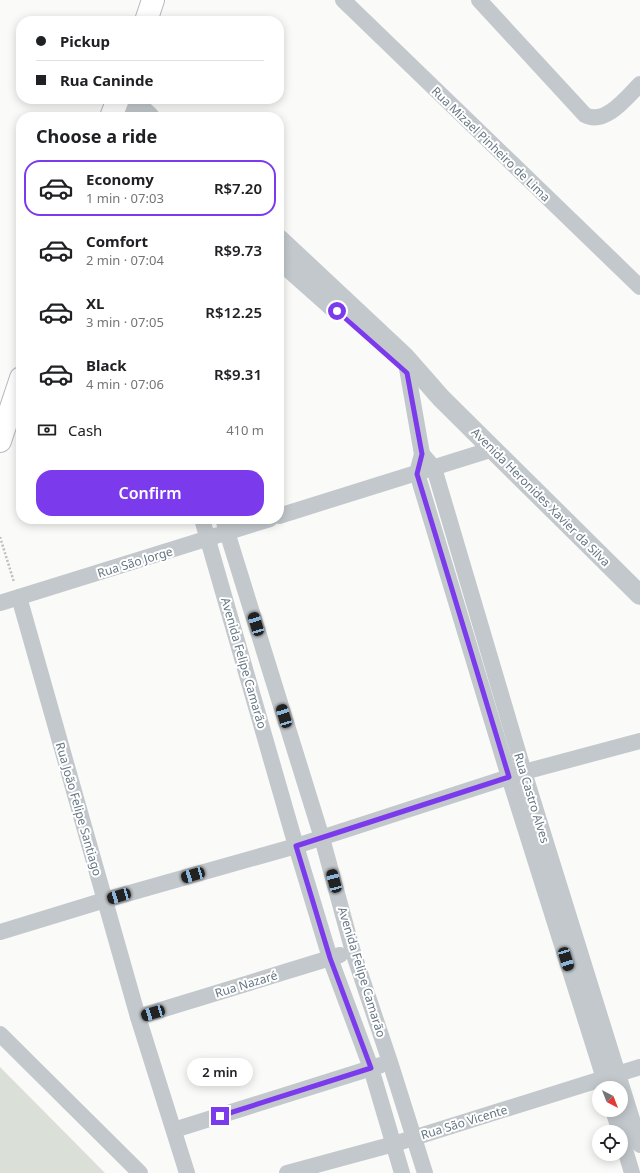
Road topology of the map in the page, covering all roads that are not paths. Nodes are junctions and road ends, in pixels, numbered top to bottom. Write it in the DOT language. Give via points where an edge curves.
graph roads {
  1 [pos="153,0"];
  2 [pos="343,0"];
  3 [pos="480,0"];
  4 [pos="148,16"];
  5 [pos="640,84"];
  6 [pos="121,108"];
  7 [pos="134,112"];
  8 [pos="284,250"];
  9 [pos="290,263"];
  10 [pos="640,287"];
  11 [pos="406,365"];
  12 [pos="16,393"];
  13 [pos="0,441"];
  14 [pos="493,449"];
  15 [pos="422,454"];
  16 [pos="434,468"];
  17 [pos="417,474"];
  18 [pos="284,514"];
  19 [pos="204,524"];
  20 [pos="238,524"];
  21 [pos="225,526"];
  22 [pos="208,539"];
  23 [pos="640,595"];
  24 [pos="19,597"];
  25 [pos="0,603"];
  26 [pos="640,741"];
  27 [pos="516,774"];
  28 [pos="322,838"];
  29 [pos="296,846"];
  30 [pos="105,900"];
  31 [pos="0,932"];
  32 [pos="353,952"];
  33 [pos="330,958"];
  34 [pos="138,1017"];
  35 [pos="0,1034"];
  36 [pos="390,1062"];
  37 [pos="640,1067"];
  38 [pos="371,1068"];
  39 [pos="610,1080"];
  40 [pos="174,1130"];
  41 [pos="415,1137"];
  42 [pos="394,1144"];
  43 [pos="640,1145"];
  44 [pos="628,1160"];
  45 [pos="140,1173"];
  46 [pos="187,1173"];
  47 [pos="287,1173"];
  48 [pos="402,1173"];
  49 [pos="425,1173"];
  50 [pos="632,1173"];
  1 -- 4 [label="main road"];
  2 -- 10 [label="street, Rua Mizael Pinheiro de Lima"];
  3 -- 5 [label="street" via="590,118 603,116 614,110"];
  6 -- 7 [label="street"];
  8 -- 9 [label="street, Avenida Heronides Xavier da Silva"];
  9 -- 11 [label="street, Avenida Heronides Xavier da Silva"];
  11 -- 14 [label="street, Avenida Heronides Xavier da Silva"];
  11 -- 15 [label="street"];
  12 -- 13 [label="main road"];
  14 -- 16 [label="street"];
  14 -- 23 [label="street, Avenida Heronides Xavier da Silva"];
  15 -- 16 [label="street, Rua Castro Alves"];
  15 -- 17 [label="street"];
  16 -- 17 [label="street"];
  16 -- 27 [label="street, Rua Castro Alves"];
  17 -- 18 [label="street"];
  17 -- 27 [label="street, Rua Castro Alves"];
  19 -- 22 [label="street, Avenida Felipe Camarão"];
  20 -- 21 [label="street, Rua São Jorge"];
  21 -- 22 [label="street, Rua São Jorge"];
  21 -- 28 [label="street, Avenida Felipe Camarão"];
  22 -- 24 [label="street, Rua São Jorge"];
  22 -- 29 [label="street, Avenida Felipe Camarão"];
  24 -- 25 [label="street, Rua São Jorge"];
  24 -- 30 [label="street, Rua João Felipe Santiago"];
  26 -- 27 [label="street"];
  27 -- 28 [label="street"];
  27 -- 39 [label="street, Rua Castro Alves"];
  28 -- 29 [label="street"];
  28 -- 32 [label="street, Avenida Felipe Camarão"];
  29 -- 30 [label="street"];
  29 -- 33 [label="street, Avenida Felipe Camarão"];
  30 -- 31 [label="street"];
  30 -- 34 [label="street, Rua João Felipe Santiago"];
  32 -- 33 [label="street, Rua Nazaré"];
  32 -- 36 [label="street, Avenida Felipe Camarão"];
  33 -- 34 [label="street, Rua Nazaré"];
  33 -- 38 [label="street, Avenida Felipe Camarão"];
  34 -- 40 [label="street, Rua João Felipe Santiago"];
  35 -- 45 [label="street"];
  36 -- 38 [label="street"];
  36 -- 41 [label="street, Avenida Felipe Camarão"];
  37 -- 39 [label="street, Rua São Vicente"];
  38 -- 40 [label="street"];
  38 -- 42 [label="street, Avenida Felipe Camarão"];
  39 -- 41 [label="street, Rua São Vicente"];
  39 -- 43 [label="street, Rua Castro Alves"];
  40 -- 46 [label="street, Rua João Felipe Santiago"];
  41 -- 42 [label="street, Rua São Vicente"];
  41 -- 49 [label="street, Avenida Felipe Camarão"];
  42 -- 47 [label="street, Rua São Vicente"];
  42 -- 48 [label="street, Avenida Felipe Camarão"];
  44 -- 50 [label="street"];
}
